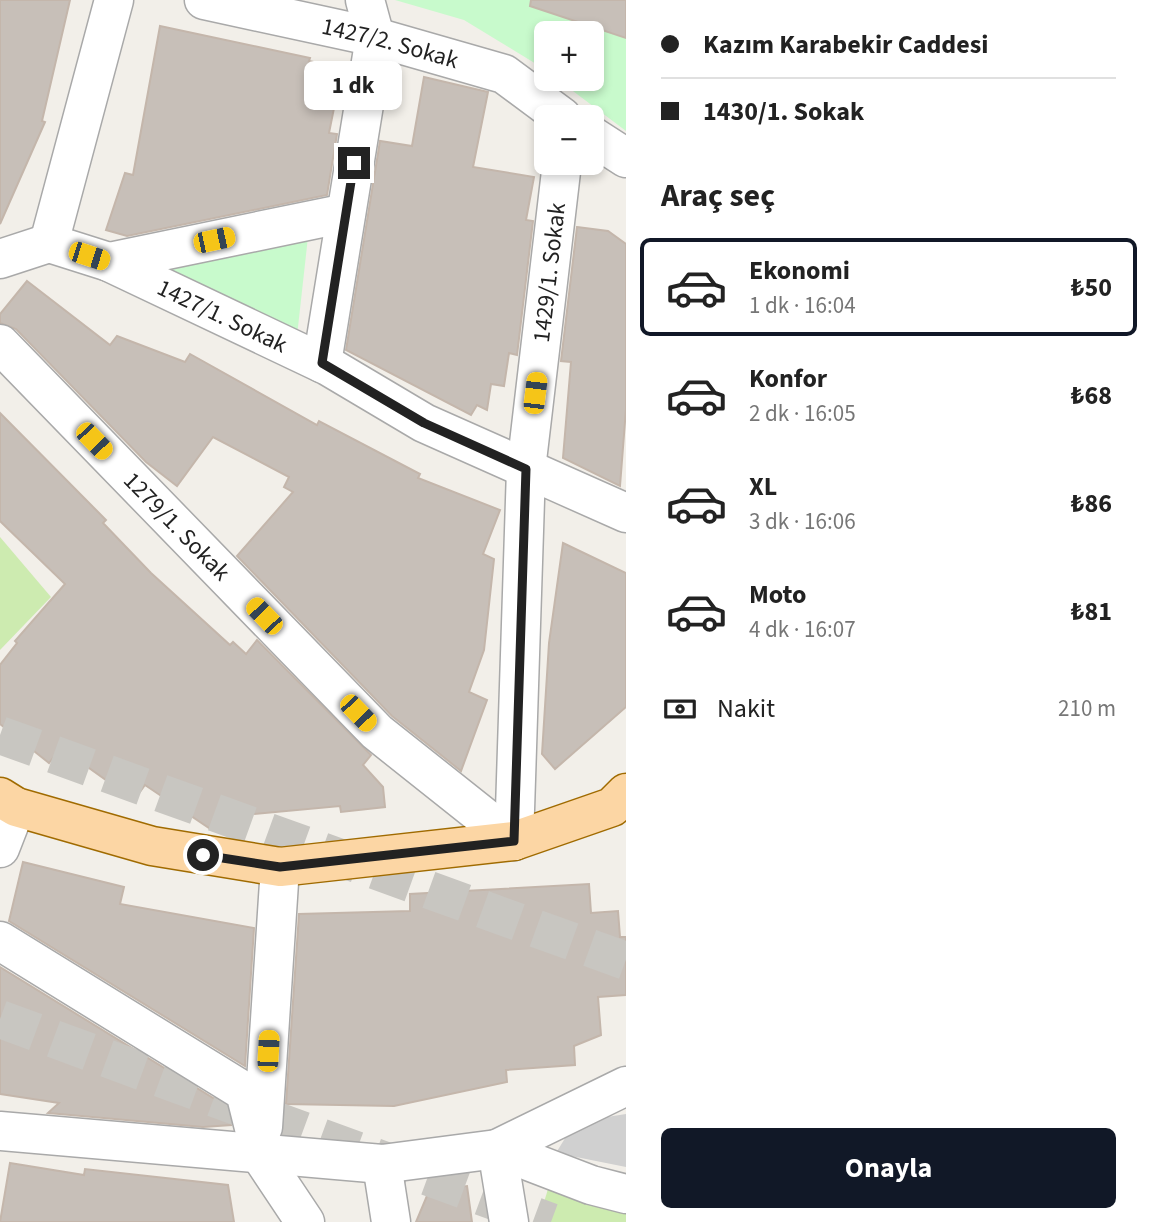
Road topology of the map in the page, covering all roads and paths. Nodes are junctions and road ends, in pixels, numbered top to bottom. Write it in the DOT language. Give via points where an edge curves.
graph roads {
  1 [pos="114,0"];
  2 [pos="204,0"];
  3 [pos="365,0"];
  4 [pos="375,37"];
  5 [pos="546,105"];
  6 [pos="604,144"];
  7 [pos="626,158"];
  8 [pos="561,175"];
  9 [pos="346,213"];
  10 [pos="49,243"];
  11 [pos="0,259"];
  12 [pos="109,262"];
  13 [pos="0,344"];
  14 [pos="322,363"];
  15 [pos="526,469"];
  16 [pos="626,513"];
  17 [pos="8,802"];
  18 [pos="621,807"];
  19 [pos="514,841"];
  20 [pos="0,848"];
  21 [pos="280,867"];
  22 [pos="0,941"];
  23 [pos="626,1086"];
  24 [pos="0,1131"];
  25 [pos="497,1149"];
  26 [pos="261,1156"];
  27 [pos="382,1164"];
  28 [pos="626,1194"];
  29 [pos="306,1222"];
  30 [pos="391,1222"];
  31 [pos="509,1222"];
  1 -- 10 [label="street"];
  2 -- 4 [label="street, 1427/2. Sokak"];
  3 -- 4 [label="street"];
  4 -- 5 [label="street, 1427/2. Sokak" via="504,74"];
  4 -- 9 [label="street"];
  6 -- 7 [label="street"];
  8 -- 15 [label="street, 1429/1. Sokak"];
  9 -- 12 [label="street"];
  9 -- 14 [label="street"];
  10 -- 11 [label="street"];
  10 -- 12 [label="street, 1427/1. Sokak"];
  12 -- 14 [label="street, 1427/1. Sokak"];
  13 -- 19 [label="street, 1279/1. Sokak" via="377,732"];
  14 -- 15 [label="street, 1427/1. Sokak" via="424,423"];
  15 -- 16 [label="street, 1427/1. Sokak"];
  15 -- 19 [label="street, 1429/1. Sokak"];
  17 -- 20 [label="street"];
  17 -- 21 [label="main road" via="152,846"];
  18 -- 19 [label="main road"];
  19 -- 21 [label="main road"];
  21 -- 26 [label="street"];
  22 -- 26 [label="street" via="245,1092"];
  23 -- 25 [label="street"];
  24 -- 26 [label="street"];
  25 -- 27 [label="street"];
  25 -- 28 [label="street"];
  25 -- 31 [label="street"];
  26 -- 27 [label="street"];
  26 -- 29 [label="street"];
  27 -- 30 [label="street"];
}
